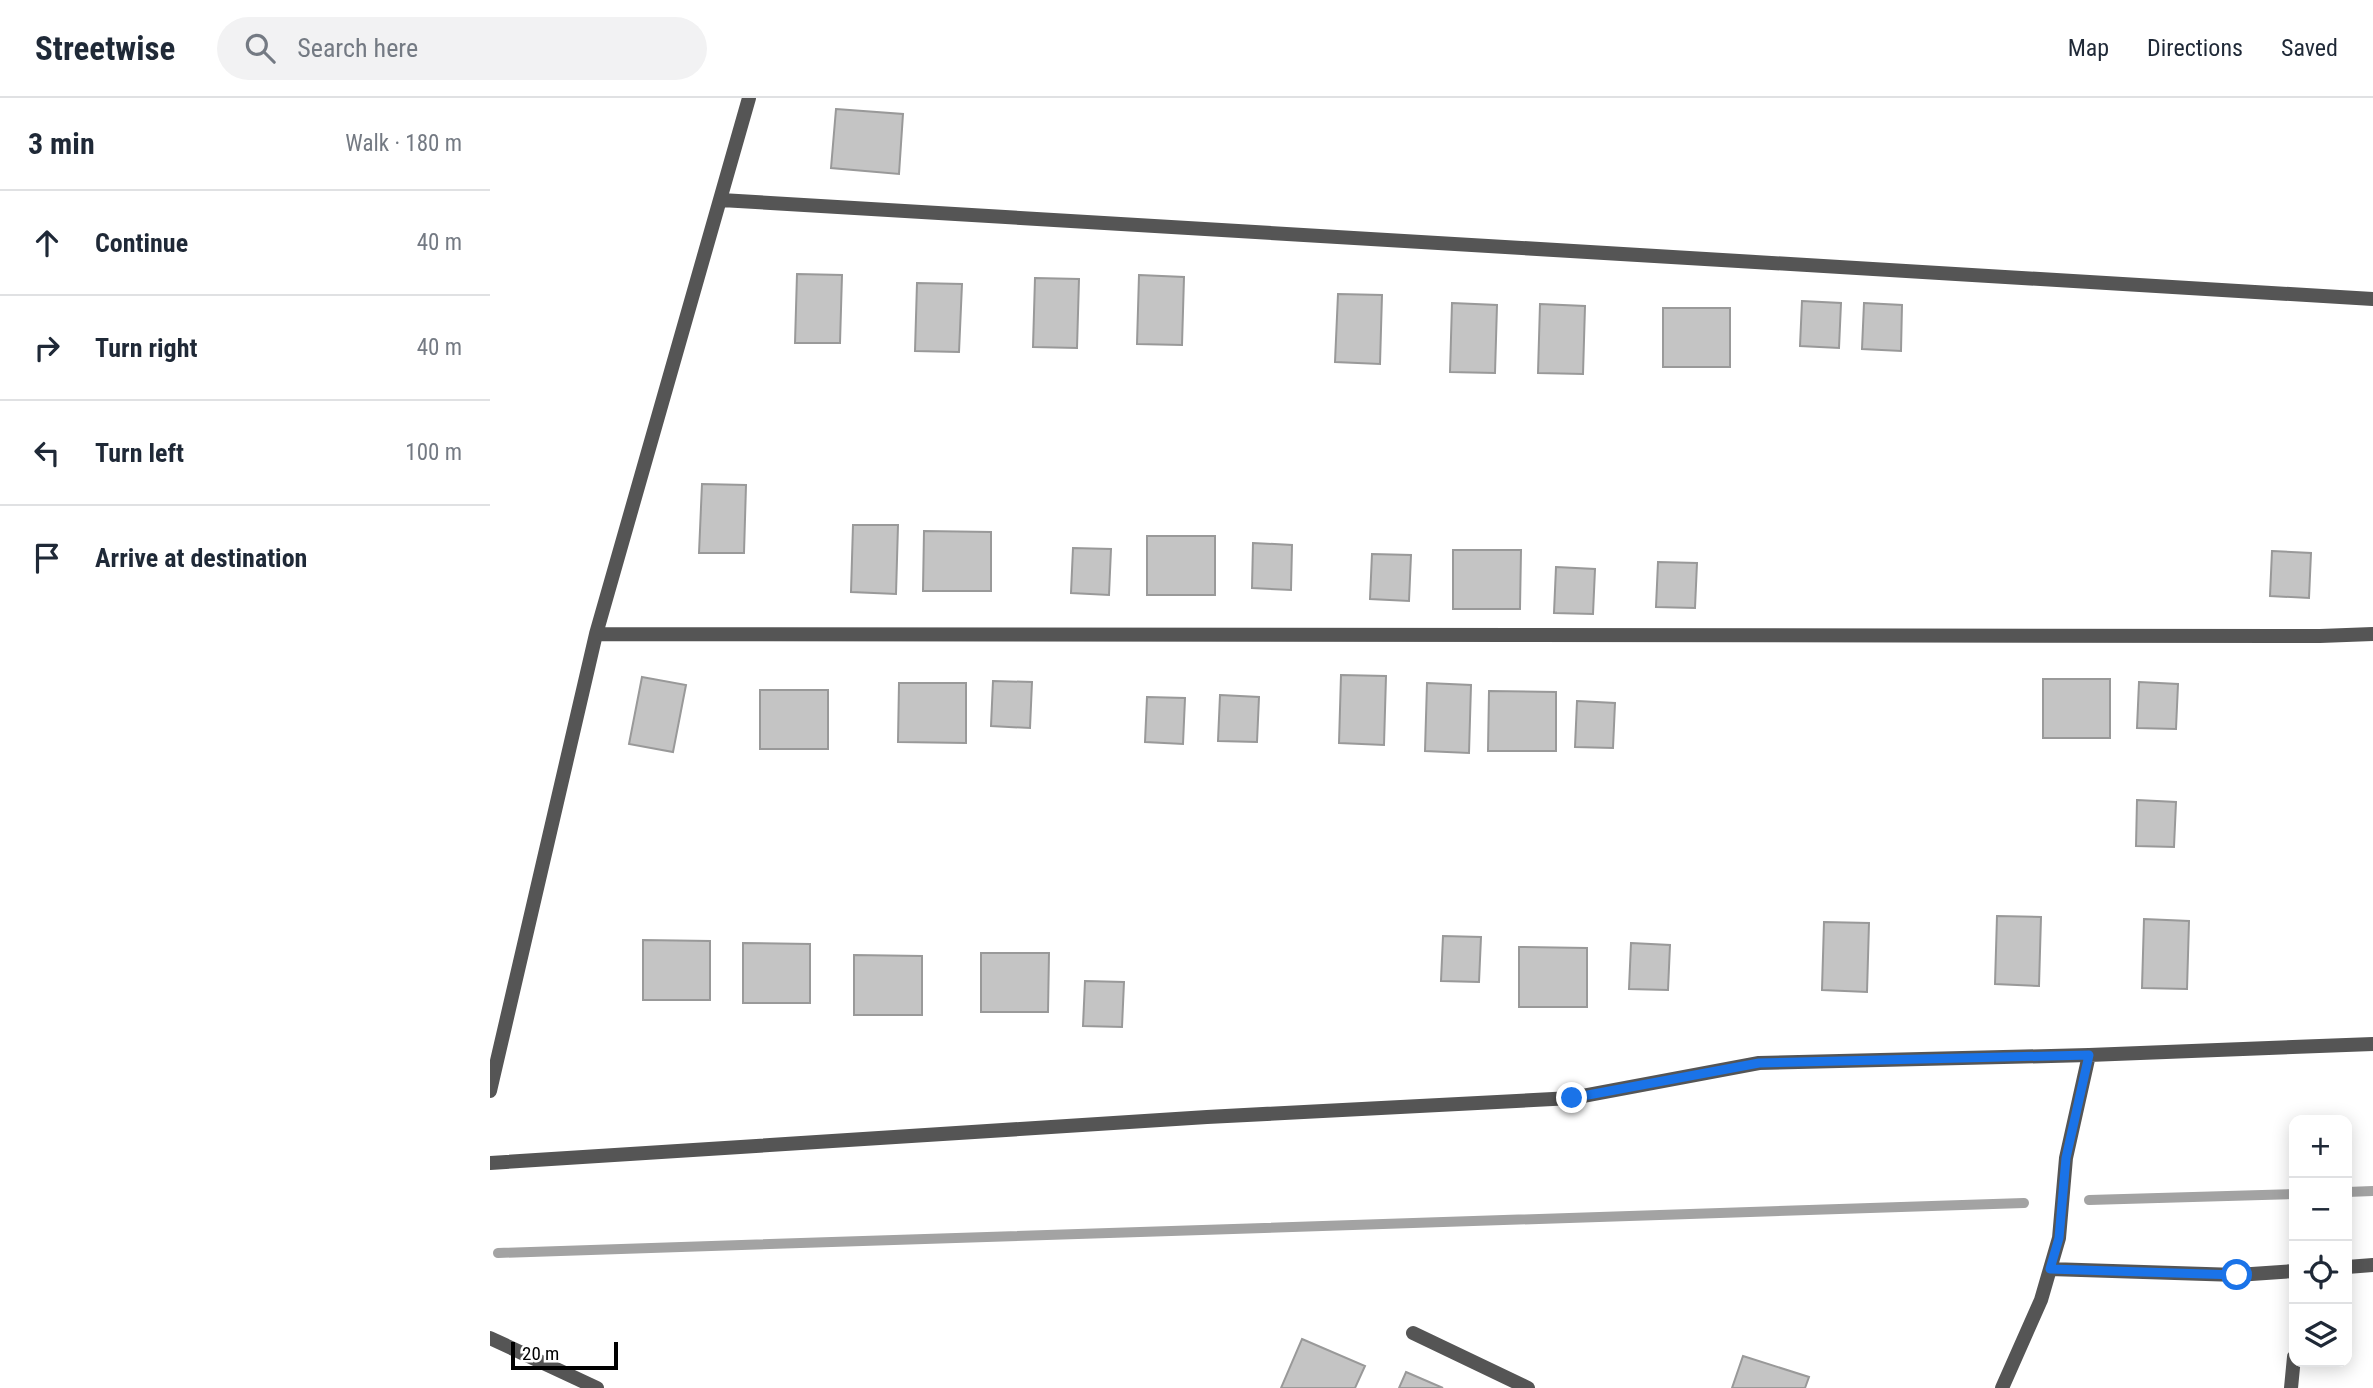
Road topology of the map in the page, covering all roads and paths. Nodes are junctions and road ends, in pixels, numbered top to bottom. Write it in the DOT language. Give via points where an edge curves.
graph roads {
  1 [pos="749,98"];
  2 [pos="721,200"];
  3 [pos="2373,299"];
  4 [pos="596,634"];
  5 [pos="2373,634"];
  6 [pos="2373,1044"];
  7 [pos="2089,1055"];
  8 [pos="490,1091"];
  9 [pos="490,1163"];
  10 [pos="2373,1265"];
  11 [pos="2352,1267"];
  12 [pos="2050,1269"];
  13 [pos="2289,1271"];
  14 [pos="1413,1334"];
  15 [pos="490,1338"];
  16 [pos="2293,1367"];
  17 [pos="597,1388"];
  18 [pos="1528,1388"];
  19 [pos="2002,1388"];
  20 [pos="2291,1388"];
  1 -- 2 [label="street"];
  2 -- 3 [label="street"];
  2 -- 4 [label="street"];
  4 -- 5 [label="street"];
  4 -- 8 [label="street"];
  6 -- 7 [label="street"];
  7 -- 9 [label="street" via="1759,1063 1572,1098"];
  7 -- 12 [label="street" via="2066,1158 2059,1238"];
  10 -- 11 [label="street"];
  12 -- 13 [label="street" via="2237,1275"];
  12 -- 19 [label="street"];
  14 -- 18 [label="street"];
  15 -- 17 [label="street"];
  16 -- 20 [label="street"];
}
